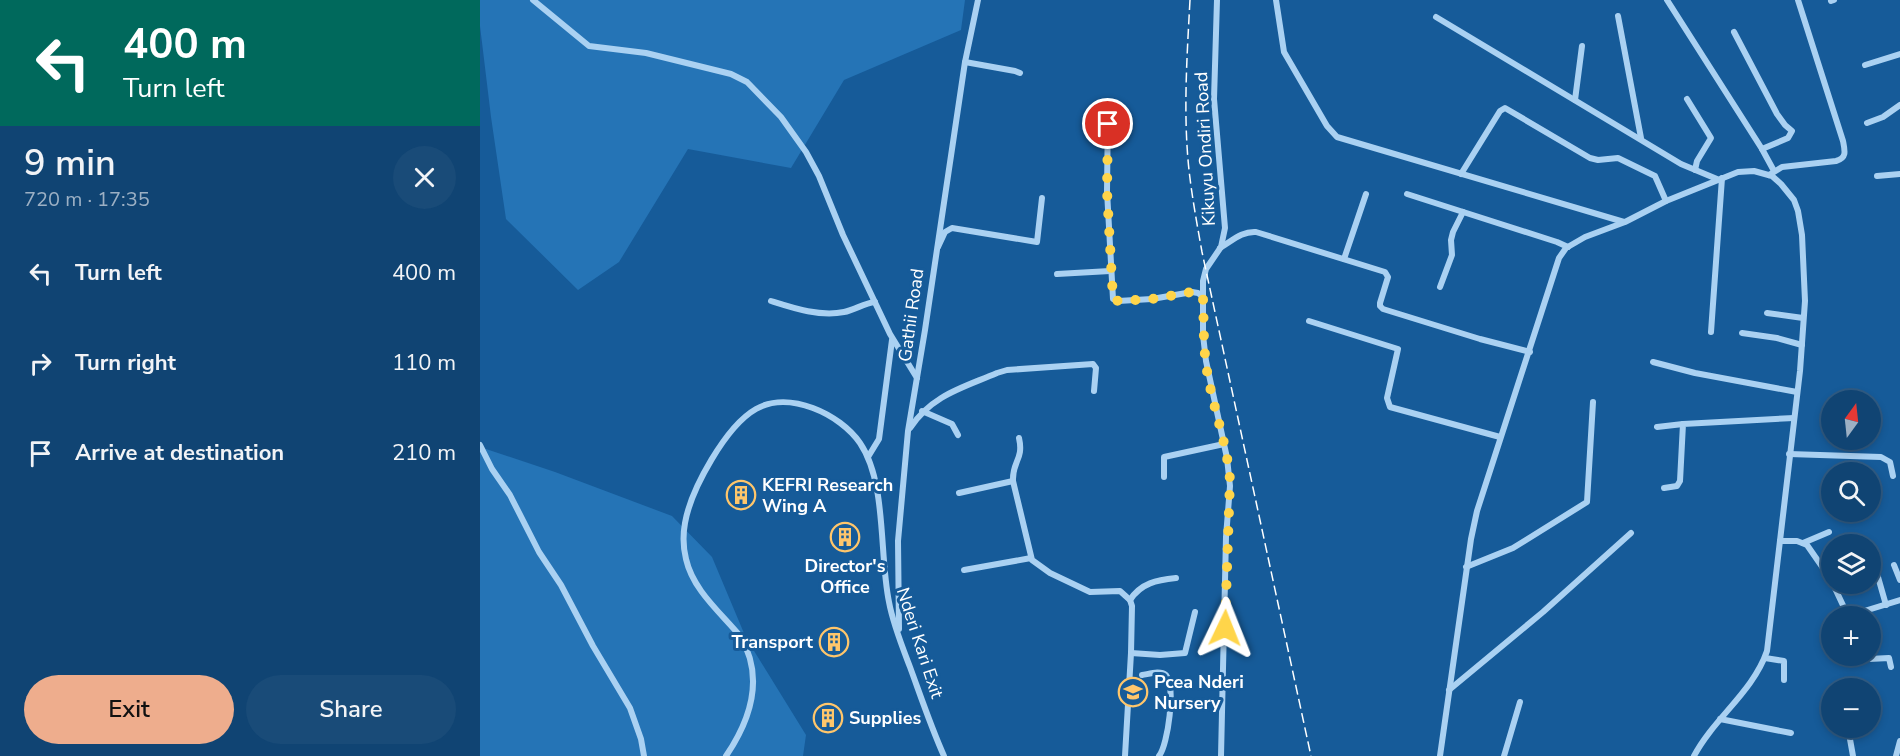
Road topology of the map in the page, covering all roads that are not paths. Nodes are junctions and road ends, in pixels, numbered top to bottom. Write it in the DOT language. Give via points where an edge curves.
graph roads {
  1 [pos="533,0"];
  2 [pos="978,0"];
  3 [pos="1217,0"];
  4 [pos="1276,0"];
  5 [pos="1667,0"];
  6 [pos="1798,0"];
  7 [pos="1618,16"];
  8 [pos="1436,17"];
  9 [pos="1734,32"];
  10 [pos="1582,46"];
  11 [pos="1900,54"];
  12 [pos="965,62"];
  13 [pos="1865,64"];
  14 [pos="1020,73"];
  15 [pos="1687,99"];
  16 [pos="1575,100"];
  17 [pos="1900,105"];
  18 [pos="1108,108"];
  19 [pos="1867,123"];
  20 [pos="1641,138"];
  21 [pos="1762,149"];
  22 [pos="1695,170"];
  23 [pos="1771,173"];
  24 [pos="1461,174"];
  25 [pos="1900,174"];
  26 [pos="1877,177"];
  27 [pos="1719,179"];
  28 [pos="1366,194"];
  29 [pos="1407,194"];
  30 [pos="1042,198"];
  31 [pos="1666,201"];
  32 [pos="1463,212"];
  33 [pos="1625,222"];
  34 [pos="1568,247"];
  35 [pos="1220,248"];
  36 [pos="936,251"];
  37 [pos="1344,259"];
  38 [pos="1110,271"];
  39 [pos="1056,274"];
  40 [pos="1440,288"];
  41 [pos="1203,298"];
  42 [pos="771,301"];
  43 [pos="875,302"];
  44 [pos="1767,313"];
  45 [pos="1803,318"];
  46 [pos="1309,321"];
  47 [pos="1712,332"];
  48 [pos="1742,333"];
  49 [pos="892,340"];
  50 [pos="1802,345"];
  51 [pos="1530,352"];
  52 [pos="1653,362"];
  53 [pos="917,378"];
  54 [pos="1094,392"];
  55 [pos="1797,392"];
  56 [pos="1593,402"];
  57 [pos="922,411"];
  58 [pos="1794,418"];
  59 [pos="1683,424"];
  60 [pos="1657,427"];
  61 [pos="908,431"];
  62 [pos="958,435"];
  63 [pos="1500,437"];
  64 [pos="1019,438"];
  65 [pos="1224,444"];
  66 [pos="480,445"];
  67 [pos="1789,454"];
  68 [pos="868,457"];
  69 [pos="1893,476"];
  70 [pos="1164,477"];
  71 [pos="1013,481"];
  72 [pos="1664,488"];
  73 [pos="959,494"];
  74 [pos="1631,532"];
  75 [pos="1829,532"];
  76 [pos="1780,541"];
  77 [pos="1803,543"];
  78 [pos="1030,558"];
  79 [pos="1821,565"];
  80 [pos="1894,565"];
  81 [pos="1466,567"];
  82 [pos="964,570"];
  83 [pos="1176,578"];
  84 [pos="1900,580"];
  85 [pos="1881,587"];
  86 [pos="1130,600"];
  87 [pos="1900,600"];
  88 [pos="1886,604"];
  89 [pos="1881,606"];
  90 [pos="1195,612"];
  91 [pos="900,637"];
  92 [pos="1131,653"];
  93 [pos="1765,658"];
  94 [pos="1881,658"];
  95 [pos="1891,667"];
  96 [pos="1142,675"];
  97 [pos="1784,680"];
  98 [pos="1448,690"];
  99 [pos="1520,702"];
  100 [pos="1720,719"];
  101 [pos="1791,733"];
  102 [pos="1850,738"];
  103 [pos="1900,741"];
  104 [pos="644,756"];
  105 [pos="726,756"];
  106 [pos="944,756"];
  107 [pos="1125,756"];
  108 [pos="1159,756"];
  109 [pos="1221,756"];
  110 [pos="1440,756"];
  111 [pos="1504,756"];
  112 [pos="1694,756"];
  113 [pos="1853,756"];
  114 [pos="1896,756"];
  1 -- 43 [label="street" via="589,46 646,53 731,74 747,82 781,117 806,152"];
  2 -- 12 [label="street, Gathii Road"];
  3 -- 35 [label="street, Kikuyu Ondiri Road" via="1214,99 1225,228"];
  4 -- 24 [label="street" via="1284,52 1337,137"];
  5 -- 21 [label="street"];
  6 -- 23 [label="street" via="1845,153 1836,161 1788,166"];
  7 -- 20 [label="street"];
  8 -- 16 [label="street"];
  9 -- 21 [label="street" via="1782,122 1792,130 1788,138"];
  10 -- 16 [label="street"];
  11 -- 13 [label="street"];
  12 -- 14 [label="street"];
  12 -- 36 [label="street, Gathii Road"];
  15 -- 22 [label="street" via="1711,138"];
  16 -- 20 [label="street"];
  17 -- 19 [label="street"];
  18 -- 38 [label="street"];
  20 -- 22 [label="street"];
  21 -- 23 [label="street"];
  22 -- 27 [label="street"];
  23 -- 27 [label="street" via="1744,171"];
  23 -- 45 [label="street" via="1798,211 1805,260"];
  24 -- 31 [label="street" via="1505,108 1590,158 1618,158 1655,176"];
  24 -- 33 [label="street"];
  25 -- 26 [label="street"];
  27 -- 31 [label="street"];
  27 -- 47 [label="street"];
  28 -- 37 [label="street"];
  29 -- 32 [label="street"];
  30 -- 36 [label="street" via="1037,242 952,228 945,232"];
  31 -- 33 [label="street"];
  32 -- 34 [label="street"];
  32 -- 40 [label="street" via="1453,232 1452,255"];
  33 -- 34 [label="street"];
  34 -- 51 [label="street" via="1556,267"];
  35 -- 37 [label="street" via="1248,232"];
  35 -- 41 [label="street, Kikuyu Ondiri Road" via="1204,275"];
  36 -- 53 [label="street, Gathii Road"];
  37 -- 51 [label="street" via="1387,273 1380,303 1383,309"];
  38 -- 39 [label="street"];
  38 -- 41 [label="street" via="1114,300 1192,292"];
  41 -- 65 [label="street, Kikuyu Ondiri Road" via="1207,367"];
  42 -- 43 [label="street" via="833,314"];
  43 -- 49 [label="street"];
  44 -- 45 [label="street"];
  45 -- 50 [label="street"];
  46 -- 63 [label="street" via="1398,349 1387,398 1390,407"];
  48 -- 50 [label="street"];
  49 -- 53 [label="street"];
  49 -- 68 [label="street" via="879,439"];
  50 -- 55 [label="street"];
  51 -- 63 [label="street"];
  52 -- 55 [label="street"];
  53 -- 61 [label="street, Gathii Road"];
  54 -- 57 [label="street" via="1093,364 1020,369 997,373 959,389"];
  55 -- 58 [label="street"];
  56 -- 81 [label="street" via="1587,502 1514,548"];
  57 -- 61 [label="street"];
  57 -- 62 [label="street" via="952,424"];
  58 -- 59 [label="street"];
  58 -- 67 [label="street"];
  59 -- 60 [label="street"];
  59 -- 72 [label="street" via="1680,481 1677,486"];
  61 -- 91 [label="street, Gathii Road" via="898,541"];
  63 -- 81 [label="street" via="1477,511"];
  64 -- 71 [label="street" via="1022,451"];
  65 -- 70 [label="street" via="1164,457"];
  65 -- 109 [label="street, Kikuyu Ondiri Road" via="1230,495"];
  66 -- 104 [label="street" via="630,708"];
  67 -- 69 [label="street" via="1881,457 1890,462"];
  67 -- 76 [label="street"];
  68 -- 91 [label="street, Nderi Kari Exit" via="876,486 889,602"];
  68 -- 105 [label="street, Nderi Kari Exit" via="850,430 824,413 802,405 764,406 730,432 693,497 684,532 689,570 699,588 740,636 750,659 750,711"];
  71 -- 73 [label="street"];
  71 -- 78 [label="street"];
  74 -- 98 [label="street" via="1543,612"];
  75 -- 77 [label="street"];
  76 -- 77 [label="street"];
  76 -- 93 [label="street"];
  77 -- 79 [label="street"];
  78 -- 82 [label="street"];
  78 -- 86 [label="street" via="1050,573 1090,592 1120,591"];
  80 -- 84 [label="street"];
  81 -- 98 [label="street"];
  83 -- 86 [label="street" via="1146,585"];
  85 -- 88 [label="street"];
  86 -- 92 [label="street"];
  87 -- 88 [label="street"];
  88 -- 89 [label="street"];
  90 -- 92 [label="street" via="1185,653"];
  91 -- 106 [label="street, Nderi Kari Exit"];
  92 -- 107 [label="street"];
  93 -- 97 [label="street" via="1784,661"];
  93 -- 100 [label="street"];
  94 -- 95 [label="street" via="1889,658"];
  96 -- 108 [label="street" via="1160,673 1169,683 1169,717"];
  98 -- 110 [label="street"];
  99 -- 111 [label="street"];
  100 -- 101 [label="street"];
  100 -- 112 [label="street"];
  102 -- 113 [label="street"];
  103 -- 114 [label="street"];
}
